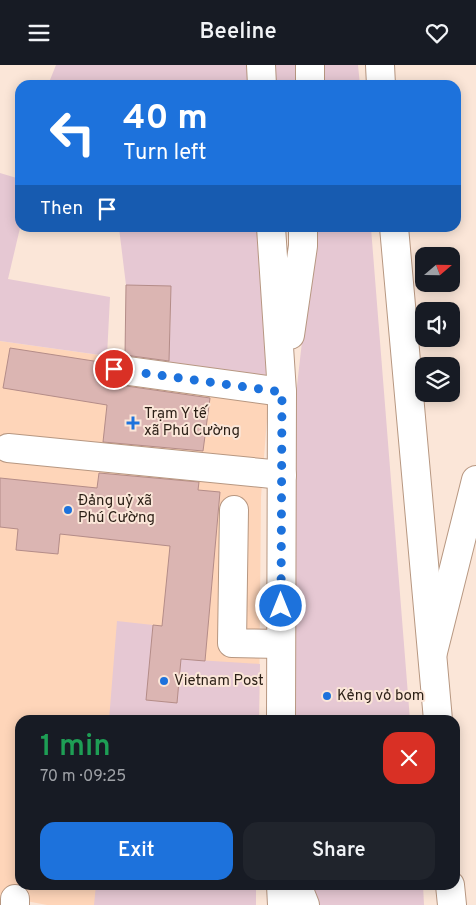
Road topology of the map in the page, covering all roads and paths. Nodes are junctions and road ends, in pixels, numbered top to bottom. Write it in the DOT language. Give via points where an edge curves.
graph roads {
  1 [pos="261,65"];
  2 [pos="310,65"];
  3 [pos="380,65"];
  4 [pos="262,80"];
  5 [pos="310,80"];
  6 [pos="382,80"];
  7 [pos="271,232"];
  8 [pos="304,232"];
  9 [pos="394,232"];
  10 [pos="114,369"];
  11 [pos="282,392"];
  12 [pos="8,448"];
  13 [pos="282,475"];
  14 [pos="476,480"];
  15 [pos="234,510"];
  16 [pos="281,643"];
  17 [pos="433,653"];
  18 [pos="281,715"];
  19 [pos="438,715"];
  20 [pos="281,890"];
  21 [pos="299,890"];
  22 [pos="450,890"];
  23 [pos="282,905"];
  24 [pos="305,905"];
  25 [pos="452,905"];
  1 -- 4 [label="main road"];
  2 -- 5 [label="main road"];
  3 -- 6 [label="main road"];
  7 -- 11 [label="main road"];
  8 -- 11 [label="main road"];
  9 -- 17 [label="main road"];
  10 -- 11 [label="main road"];
  11 -- 13 [label="main road"];
  12 -- 13 [label="main road"];
  13 -- 16 [label="main road"];
  14 -- 17 [label="main road"];
  15 -- 16 [label="main road" via="232,643"];
  16 -- 18 [label="main road"];
  17 -- 19 [label="main road"];
  20 -- 23 [label="main road"];
  21 -- 24 [label="main road"];
  22 -- 25 [label="main road"];
}
